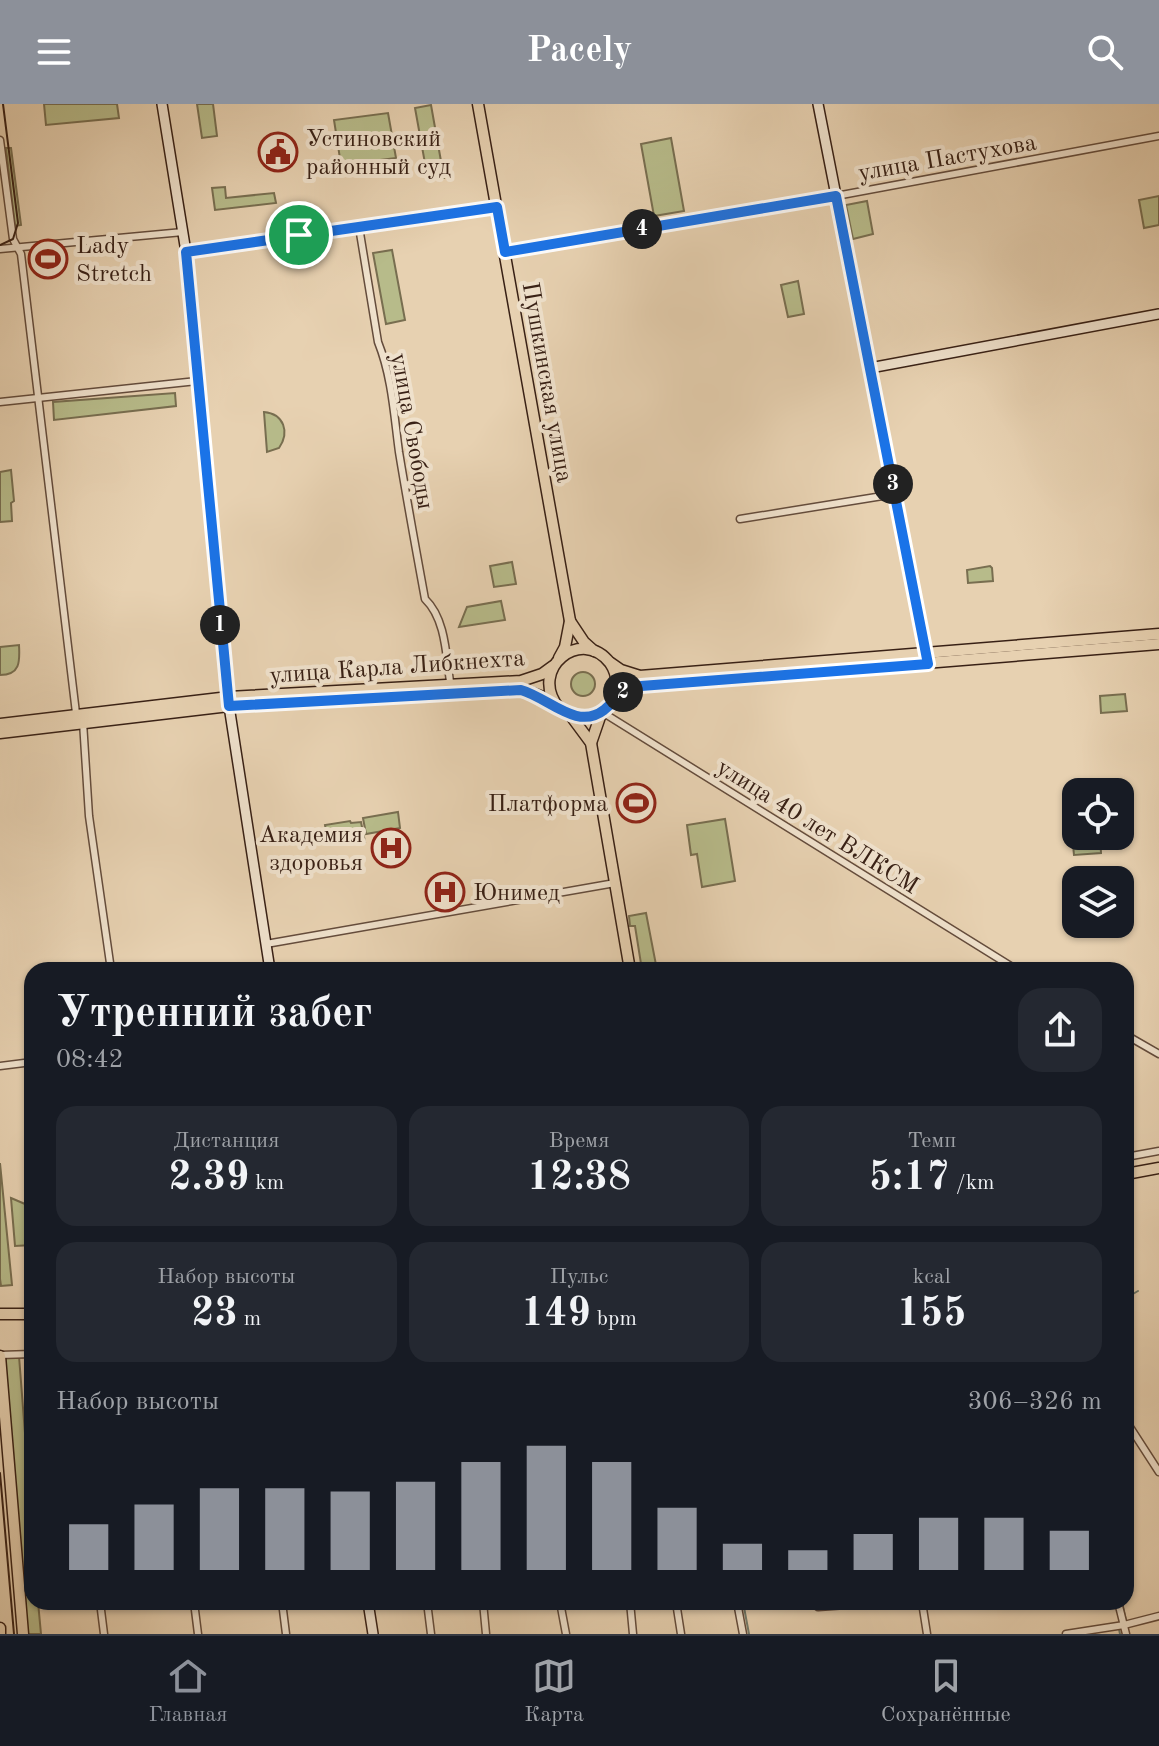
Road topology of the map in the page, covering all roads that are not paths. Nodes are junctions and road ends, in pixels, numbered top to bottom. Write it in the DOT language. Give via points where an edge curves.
graph roads {
  1 [pos="162,104"];
  2 [pos="478,104"];
  3 [pos="818,104"];
  4 [pos="1159,136"];
  5 [pos="0,140"];
  6 [pos="836,196"];
  7 [pos="497,207"];
  8 [pos="359,227"];
  9 [pos="183,232"];
  10 [pos="17,247"];
  11 [pos="0,249"];
  12 [pos="186,252"];
  13 [pos="505,252"];
  14 [pos="1159,314"];
  15 [pos="870,368"];
  16 [pos="197,381"];
  17 [pos="39,398"];
  18 [pos="0,402"];
  19 [pos="895,494"];
  20 [pos="740,519"];
  21 [pos="570,621"];
  22 [pos="1159,634"];
  23 [pos="1159,644"];
  24 [pos="595,652"];
  25 [pos="606,659"];
  26 [pos="927,659"];
  27 [pos="556,662"];
  28 [pos="457,689"];
  29 [pos="229,701"];
  30 [pos="611,702"];
  31 [pos="559,708"];
  32 [pos="602,711"];
  33 [pos="570,715"];
  34 [pos="80,718"];
  35 [pos="0,724"];
  36 [pos="0,733"];
  37 [pos="591,743"];
  38 [pos="615,883"];
  39 [pos="266,944"];
  40 [pos="110,962"];
  41 [pos="269,962"];
  42 [pos="629,962"];
  43 [pos="1004,962"];
  44 [pos="1134,1040"];
  45 [pos="1159,1054"];
  46 [pos="24,1063"];
  47 [pos="0,1066"];
  48 [pos="1159,1151"];
  49 [pos="1134,1156"];
  50 [pos="1159,1168"];
  51 [pos="1134,1173"];
  52 [pos="0,1314"];
  53 [pos="24,1314"];
  54 [pos="24,1354"];
  55 [pos="0,1355"];
  56 [pos="1134,1433"];
  57 [pos="1159,1472"];
  58 [pos="101,1610"];
  59 [pos="195,1610"];
  60 [pos="283,1610"];
  61 [pos="369,1610"];
  62 [pos="428,1610"];
  63 [pos="484,1610"];
  64 [pos="562,1610"];
  65 [pos="631,1610"];
  66 [pos="677,1610"];
  67 [pos="738,1610"];
  68 [pos="923,1610"];
  69 [pos="1120,1610"];
  70 [pos="1159,1616"];
  71 [pos="1124,1625"];
  72 [pos="0,1628"];
  73 [pos="0,1634"];
  74 [pos="23,1634"];
  75 [pos="104,1634"];
  76 [pos="198,1634"];
  77 [pos="286,1634"];
  78 [pos="373,1634"];
  79 [pos="431,1634"];
  80 [pos="486,1634"];
  81 [pos="566,1634"];
  82 [pos="633,1634"];
  83 [pos="681,1634"];
  84 [pos="743,1634"];
  85 [pos="927,1634"];
  86 [pos="1066,1634"];
  87 [pos="1126,1634"];
  1 -- 9 [label="street"];
  2 -- 7 [label="main road, Пушкинская улица"];
  3 -- 6 [label="street"];
  4 -- 6 [label="street, улица Пастухова"];
  5 -- 10 [label="street"];
  6 -- 13 [label="street, улица Пастухова"];
  6 -- 15 [label="street"];
  7 -- 8 [label="street"];
  7 -- 13 [label="main road, Пушкинская улица"];
  8 -- 12 [label="street"];
  8 -- 28 [label="street, улица Свободы" via="425,599 432,606"];
  9 -- 10 [label="street"];
  9 -- 12 [label="street"];
  10 -- 11 [label="street"];
  10 -- 17 [label="street"];
  12 -- 16 [label="street"];
  13 -- 21 [label="main road, Пушкинская улица"];
  14 -- 15 [label="street"];
  15 -- 19 [label="street"];
  16 -- 17 [label="street"];
  16 -- 29 [label="street"];
  17 -- 18 [label="street"];
  17 -- 34 [label="street"];
  19 -- 20 [label="street"];
  19 -- 26 [label="street"];
  21 -- 24 [label="main road, Пушкинская улица"];
  21 -- 27 [label="main road, Пушкинская улица"];
  22 -- 26 [label="main road"];
  23 -- 26 [label="main road"];
  24 -- 25 [label="main road"];
  24 -- 27 [label="main road" via="576,650"];
  25 -- 26 [label="main road" via="640,676"];
  25 -- 30 [label="main road" via="617,683"];
  26 -- 30 [label="main road" via="641,686"];
  27 -- 28 [label="main road, улица Карла Либкнехта" via="521,681"];
  27 -- 31 [label="main road" via="549,690"];
  28 -- 29 [label="main road, улица Карла Либкнехта"];
  28 -- 31 [label="main road, улица Карла Либкнехта" via="521,690"];
  29 -- 34 [label="main road, улица Карла Либкнехта"];
  29 -- 39 [label="street"];
  30 -- 32 [label="main road"];
  31 -- 33 [label="main road"];
  32 -- 33 [label="main road"];
  32 -- 37 [label="main road"];
  32 -- 43 [label="street, улица 40 лет ВЛКСМ"];
  33 -- 37 [label="main road"];
  34 -- 35 [label="main road, улица Карла Либкнехта"];
  34 -- 36 [label="main road, улица Карла Либкнехта"];
  34 -- 40 [label="street"];
  37 -- 38 [label="main road"];
  38 -- 39 [label="street"];
  38 -- 42 [label="main road"];
  39 -- 41 [label="street"];
  44 -- 45 [label="street"];
  46 -- 47 [label="street"];
  48 -- 49 [label="street"];
  50 -- 51 [label="main road"];
  52 -- 53 [label="main road"];
  54 -- 55 [label="street"];
  55 -- 74 [label="main road"];
  56 -- 57 [label="street"];
  58 -- 75 [label="street"];
  59 -- 76 [label="street"];
  60 -- 77 [label="street"];
  61 -- 78 [label="street"];
  62 -- 79 [label="street"];
  63 -- 80 [label="street"];
  64 -- 81 [label="street"];
  65 -- 82 [label="street"];
  66 -- 83 [label="street"];
  67 -- 84 [label="street"];
  68 -- 85 [label="street"];
  69 -- 71 [label="street"];
  70 -- 71 [label="street"];
  71 -- 86 [label="street"];
  71 -- 87 [label="street"];
  72 -- 73 [label="main road"];
}
